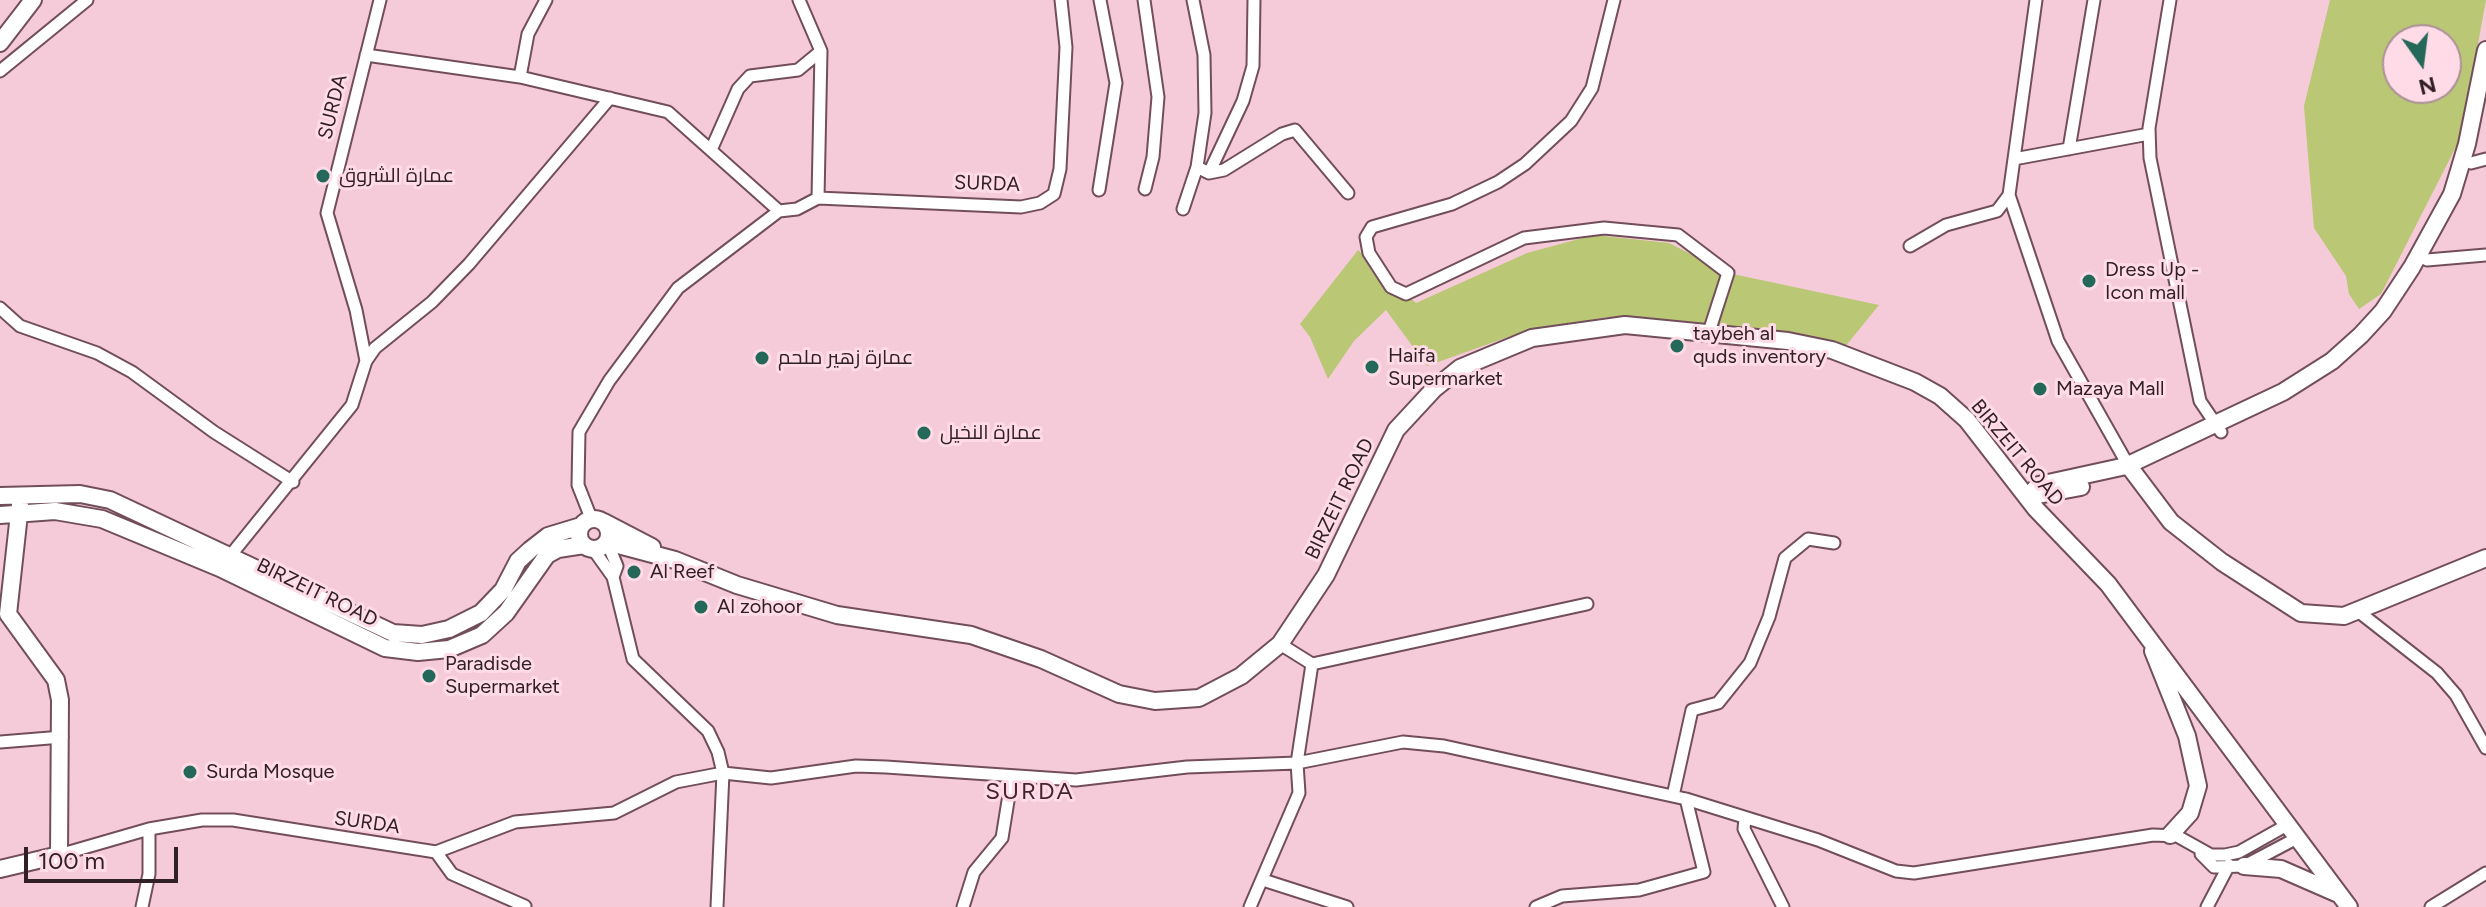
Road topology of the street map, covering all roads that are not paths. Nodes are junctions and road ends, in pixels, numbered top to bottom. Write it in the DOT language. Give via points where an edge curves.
graph roads {
  1 [pos="33,0"];
  2 [pos="87,0"];
  3 [pos="380,0"];
  4 [pos="546,0"];
  5 [pos="799,0"];
  6 [pos="1061,0"];
  7 [pos="1100,0"];
  8 [pos="1144,0"];
  9 [pos="1193,0"];
  10 [pos="1254,0"];
  11 [pos="1614,0"];
  12 [pos="2036,0"];
  13 [pos="2094,0"];
  14 [pos="2170,0"];
  15 [pos="0,43"];
  16 [pos="2486,50"];
  17 [pos="821,51"];
  18 [pos="366,55"];
  19 [pos="0,71"];
  20 [pos="520,77"];
  21 [pos="610,98"];
  22 [pos="2486,101"];
  23 [pos="2149,134"];
  24 [pos="2069,149"];
  25 [pos="711,150"];
  26 [pos="2014,159"];
  27 [pos="2479,161"];
  28 [pos="1197,167"];
  29 [pos="1209,173"];
  30 [pos="1145,189"];
  31 [pos="1099,190"];
  32 [pos="1348,193"];
  33 [pos="2009,195"];
  34 [pos="818,198"];
  35 [pos="1183,209"];
  36 [pos="779,211"];
  37 [pos="1910,246"];
  38 [pos="2486,255"];
  39 [pos="2427,260"];
  40 [pos="0,308"];
  41 [pos="1709,332"];
  42 [pos="366,361"];
  43 [pos="2218,428"];
  44 [pos="2131,469"];
  45 [pos="293,482"];
  46 [pos="21,495"];
  47 [pos="0,496"];
  48 [pos="2027,497"];
  49 [pos="55,511"];
  50 [pos="19,514"];
  51 [pos="0,515"];
  52 [pos="592,522"];
  53 [pos="0,525"];
  54 [pos="1834,543"];
  55 [pos="15,544"];
  56 [pos="595,545"];
  57 [pos="2486,547"];
  58 [pos="641,551"];
  59 [pos="2486,558"];
  60 [pos="675,560"];
  61 [pos="225,562"];
  62 [pos="615,572"];
  63 [pos="2259,586"];
  64 [pos="1587,604"];
  65 [pos="2359,612"];
  66 [pos="2144,631"];
  67 [pos="1280,644"];
  68 [pos="1312,664"];
  69 [pos="62,737"];
  70 [pos="0,742"];
  71 [pos="2486,748"];
  72 [pos="1297,763"];
  73 [pos="723,773"];
  74 [pos="1012,776"];
  75 [pos="1673,796"];
  76 [pos="1686,799"];
  77 [pos="1745,818"];
  78 [pos="149,829"];
  79 [pos="2292,832"];
  80 [pos="2170,835"];
  81 [pos="2197,846"];
  82 [pos="436,852"];
  83 [pos="59,855"];
  84 [pos="2237,862"];
  85 [pos="0,869"];
  86 [pos="2486,873"];
  87 [pos="1263,880"];
  88 [pos="2345,901"];
  89 [pos="525,906"];
  90 [pos="142,907"];
  91 [pos="717,907"];
  92 [pos="963,907"];
  93 [pos="1250,907"];
  94 [pos="1347,907"];
  95 [pos="1536,907"];
  96 [pos="1783,907"];
  97 [pos="2207,907"];
  98 [pos="2431,907"];
  1 -- 15 [label="main road"];
  2 -- 19 [label="street"];
  3 -- 18 [label="street, SURDA"];
  4 -- 20 [label="street" via="528,34"];
  5 -- 17 [label="street"];
  6 -- 34 [label="street, SURDA" via="1066,47 1054,194 1021,207"];
  7 -- 31 [label="street" via="1116,83"];
  8 -- 30 [label="street" via="1158,97"];
  9 -- 28 [label="street" via="1206,82"];
  10 -- 29 [label="street" via="1253,66"];
  11 -- 41 [label="street" via="1592,88 1571,121 1498,182 1452,204 1372,227 1366,237 1369,253 1391,287 1406,294 1524,238 1604,228 1678,235 1728,273"];
  12 -- 26 [label="street"];
  13 -- 24 [label="street"];
  14 -- 23 [label="street"];
  16 -- 43 [label="main road" via="2452,194 2383,311 2316,372"];
  17 -- 25 [label="street" via="798,70 750,76 738,89"];
  17 -- 34 [label="street"];
  18 -- 20 [label="street"];
  18 -- 42 [label="street, SURDA" via="327,213"];
  20 -- 21 [label="street"];
  21 -- 25 [label="street" via="668,112"];
  21 -- 42 [label="street" via="469,264"];
  22 -- 27 [label="main road"];
  23 -- 24 [label="street"];
  23 -- 43 [label="street" via="2200,401"];
  24 -- 26 [label="street"];
  25 -- 36 [label="street"];
  26 -- 33 [label="street"];
  27 -- 39 [label="main road"];
  28 -- 29 [label="street"];
  28 -- 35 [label="street"];
  29 -- 32 [label="street" via="1224,170 1295,130"];
  33 -- 37 [label="street" via="1997,211 1946,225"];
  33 -- 44 [label="street" via="2058,341"];
  34 -- 36 [label="street, SURDA"];
  36 -- 52 [label="street, SURDA" via="678,288 609,381 579,432 578,485"];
  38 -- 39 [label="street"];
  39 -- 43 [label="main road" via="2390,316 2338,368 2288,400"];
  40 -- 45 [label="street" via="20,326 97,353 132,372"];
  41 -- 48 [label="main road, BIRZEIT ROAD" via="1832,350 1915,382 1967,420"];
  41 -- 67 [label="main road, BIRZEIT ROAD" via="1625,325 1581,329 1532,338 1460,368 1396,430 1326,575"];
  42 -- 45 [label="street, SURDA" via="352,405"];
  43 -- 44 [label="main road"];
  44 -- 48 [label="main road"];
  44 -- 63 [label="main road" via="2171,522"];
  45 -- 61 [label="street, SURDA"];
  46 -- 47 [label="main road, BIRZEIT ROAD"];
  46 -- 50 [label="main road"];
  46 -- 61 [label="main road, BIRZEIT ROAD" via="80,494 110,500"];
  48 -- 66 [label="main road, BIRZEIT ROAD"];
  49 -- 50 [label="main road, BIRZEIT ROAD"];
  49 -- 55 [label="main road" via="36,518"];
  49 -- 61 [label="main road, BIRZEIT ROAD" via="102,519"];
  50 -- 51 [label="main road, BIRZEIT ROAD"];
  50 -- 55 [label="main road"];
  52 -- 56 [label="main road" via="579,533"];
  52 -- 56 [label="main road" via="609,532"];
  52 -- 60 [label="main road"];
  52 -- 61 [label="main road, BIRZEIT ROAD" via="548,536 530,550 481,613 422,635 393,633"];
  53 -- 55 [label="main road"];
  54 -- 75 [label="street" via="1808,539 1785,558 1750,663 1718,703 1692,710"];
  55 -- 69 [label="main road" via="8,614 56,680"];
  56 -- 58 [label="main road"];
  56 -- 61 [label="main road, BIRZEIT ROAD" via="547,555 506,613 482,635 449,649 418,652 385,648"];
  56 -- 62 [label="street"];
  57 -- 63 [label="main road" via="2340,606 2304,604"];
  58 -- 60 [label="main road"];
  58 -- 62 [label="street"];
  59 -- 65 [label="main road"];
  60 -- 67 [label="main road, BIRZEIT ROAD" via="837,615 971,635 1048,661 1119,694 1155,701 1199,698 1221,689"];
  62 -- 73 [label="street" via="633,659 708,731"];
  63 -- 65 [label="main road" via="2301,613 2330,617"];
  64 -- 68 [label="street"];
  65 -- 71 [label="street" via="2437,673"];
  66 -- 79 [label="main road, BIRZEIT ROAD"];
  66 -- 80 [label="main road" via="2196,767 2196,800"];
  67 -- 68 [label="street"];
  68 -- 72 [label="street"];
  69 -- 70 [label="street"];
  69 -- 83 [label="main road"];
  72 -- 74 [label="street, SURDA" via="1187,767 1076,780"];
  72 -- 75 [label="street, SURDA" via="1403,742 1444,746"];
  72 -- 87 [label="street" via="1299,793"];
  73 -- 74 [label="street, SURDA" via="771,778 856,766"];
  73 -- 82 [label="street, SURDA" via="676,782 614,813 515,822"];
  73 -- 91 [label="street"];
  74 -- 92 [label="street" via="1002,838 974,872"];
  75 -- 76 [label="street, SURDA"];
  76 -- 77 [label="street, SURDA"];
  76 -- 95 [label="street" via="1704,872 1639,890 1562,896"];
  77 -- 80 [label="street, SURDA" via="1879,866 1914,873"];
  77 -- 96 [label="street" via="1744,829"];
  78 -- 82 [label="street, SURDA" via="233,820"];
  78 -- 83 [label="street, SURDA"];
  78 -- 90 [label="street" via="149,874"];
  79 -- 84 [label="street"];
  79 -- 88 [label="main road, BIRZEIT ROAD"];
  80 -- 81 [label="street"];
  81 -- 84 [label="street"];
  81 -- 84 [label="street" via="2214,867"];
  82 -- 89 [label="street" via="452,874"];
  83 -- 85 [label="main road, SURDA"];
  84 -- 88 [label="main road" via="2281,869"];
  84 -- 97 [label="street"];
  86 -- 98 [label="street"];
  87 -- 93 [label="street"];
  87 -- 94 [label="street"];
}
